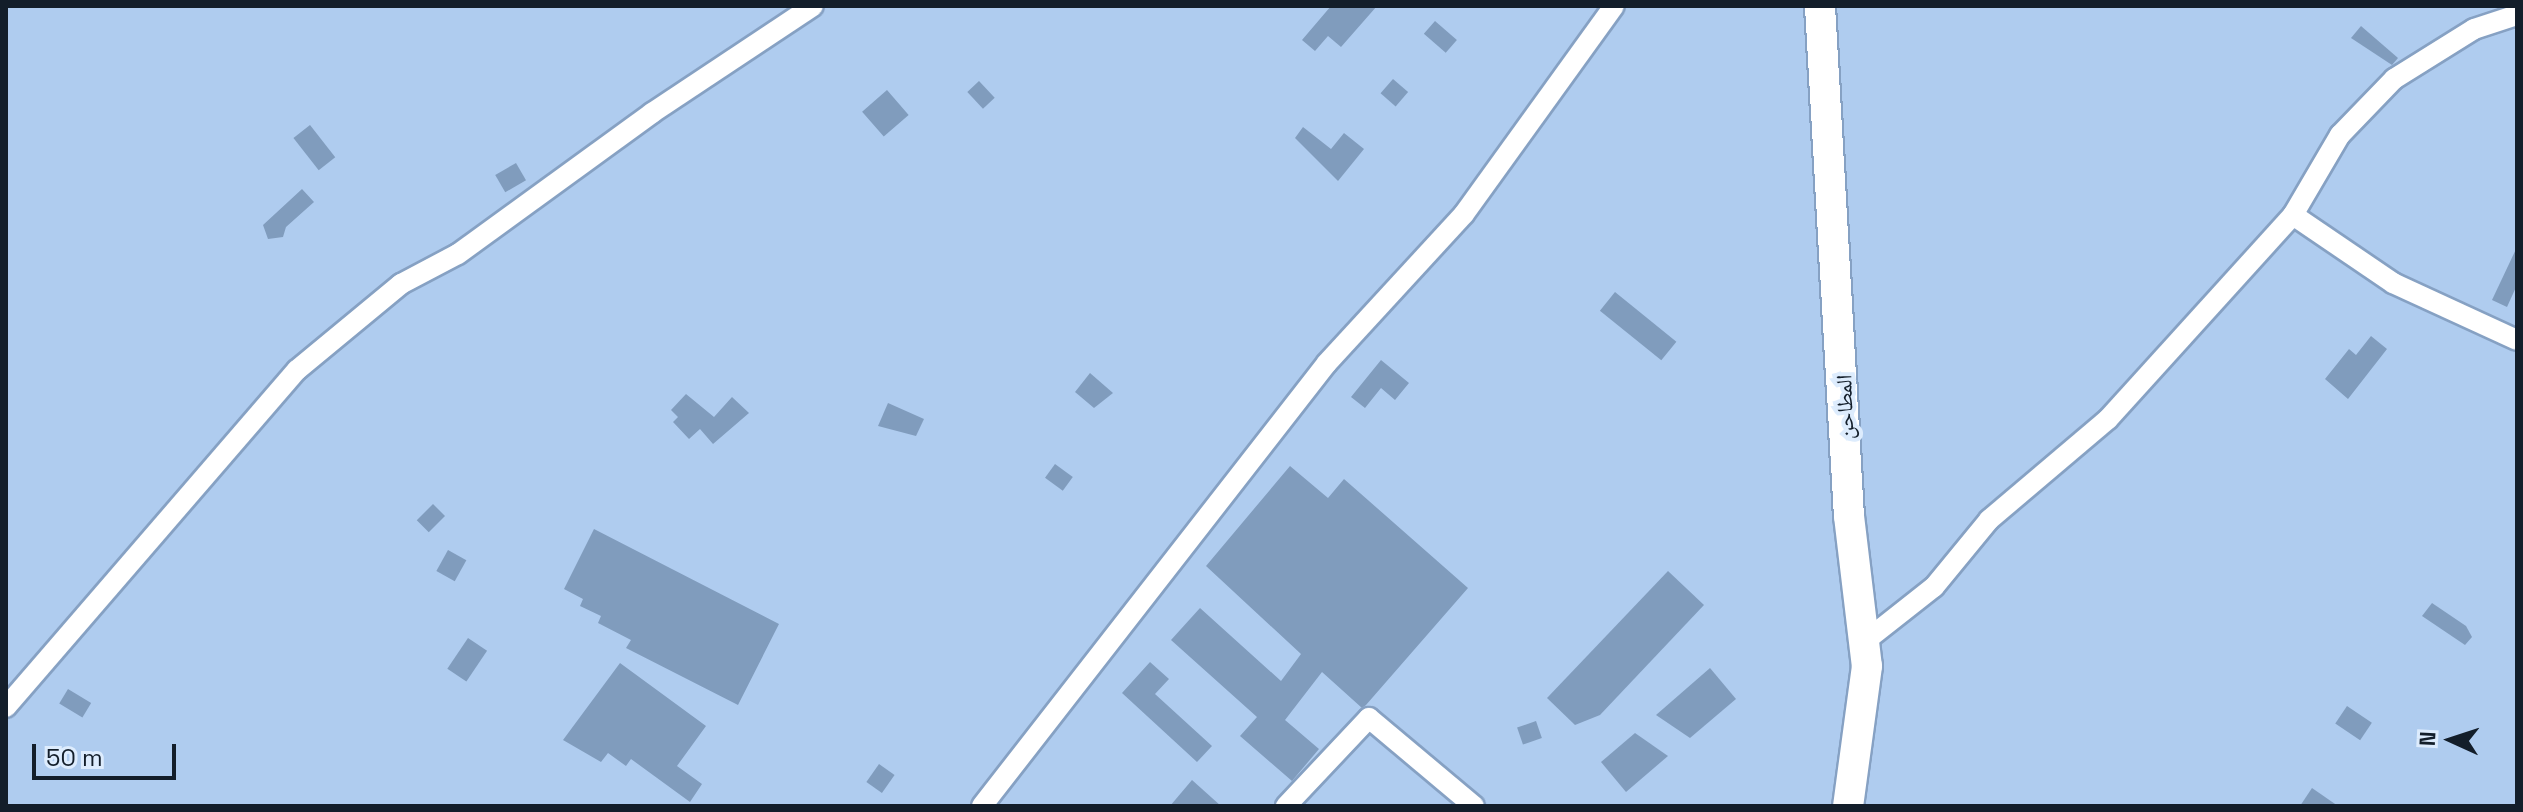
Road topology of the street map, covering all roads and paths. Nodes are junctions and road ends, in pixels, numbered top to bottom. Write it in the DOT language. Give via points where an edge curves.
graph roads {
  1 [pos="813,6"];
  2 [pos="1614,6"];
  3 [pos="1820,6"];
  4 [pos="2517,15"];
  5 [pos="2293,215"];
  6 [pos="2517,340"];
  7 [pos="1864,642"];
  8 [pos="6,707"];
  9 [pos="982,806"];
  10 [pos="1286,806"];
  11 [pos="1474,806"];
  12 [pos="1848,806"];
  1 -- 8 [label="street" via="652,113 458,254 401,284 297,370"];
  2 -- 9 [label="street" via="1464,214 1327,363"];
  3 -- 7 [label="main road, المطاحن" via="1849,516"];
  4 -- 5 [label="street" via="2474,29 2394,79 2340,135"];
  5 -- 6 [label="street" via="2393,283"];
  5 -- 7 [label="street" via="2108,419 1989,520 1934,587"];
  7 -- 12 [label="main road, المطاحن" via="1867,686"];
  10 -- 11 [label="street" via="1369,718"];
}
